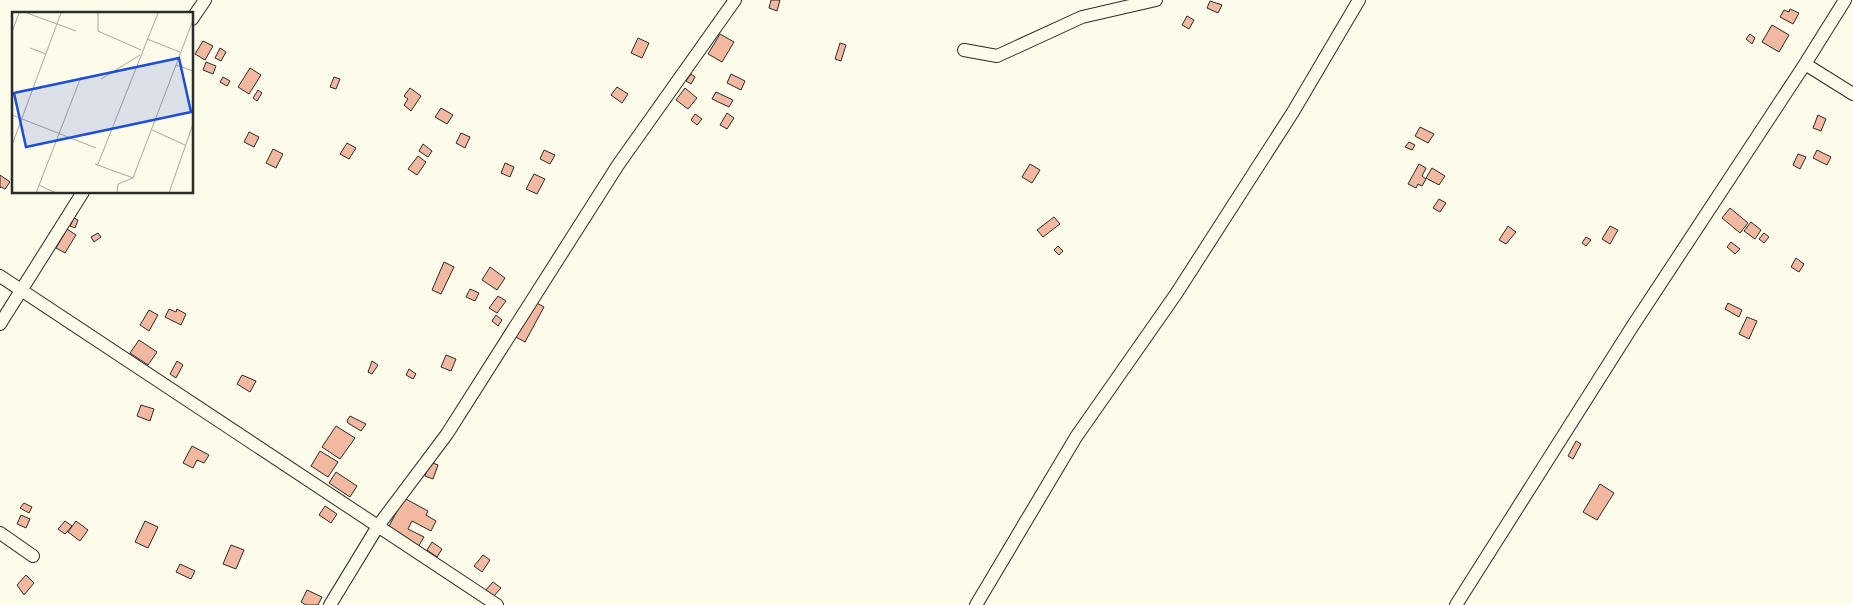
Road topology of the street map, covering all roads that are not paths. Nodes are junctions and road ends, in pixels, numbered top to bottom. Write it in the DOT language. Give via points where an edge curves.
graph roads {
  1 [pos="205,0"];
  2 [pos="735,0"];
  3 [pos="1156,0"];
  4 [pos="1360,0"];
  5 [pos="1845,0"];
  6 [pos="194,16"];
  7 [pos="964,50"];
  8 [pos="1805,64"];
  9 [pos="1853,94"];
  10 [pos="82,194"];
  11 [pos="0,276"];
  12 [pos="22,290"];
  13 [pos="0,324"];
  14 [pos="378,526"];
  15 [pos="0,533"];
  16 [pos="33,556"];
  17 [pos="330,605"];
  18 [pos="497,605"];
  19 [pos="976,605"];
  20 [pos="1456,605"];
  1 -- 6 [label="street"];
  2 -- 14 [label="street" via="618,165 447,434"];
  3 -- 7 [label="street" via="1082,17 997,56"];
  4 -- 19 [label="street" via="1293,112 1176,294 1076,437"];
  5 -- 8 [label="street"];
  8 -- 9 [label="street"];
  8 -- 20 [label="street" via="1632,327"];
  10 -- 12 [label="street"];
  11 -- 12 [label="street"];
  12 -- 13 [label="street"];
  12 -- 14 [label="street"];
  14 -- 17 [label="street"];
  14 -- 18 [label="street"];
  15 -- 16 [label="street"];
}
